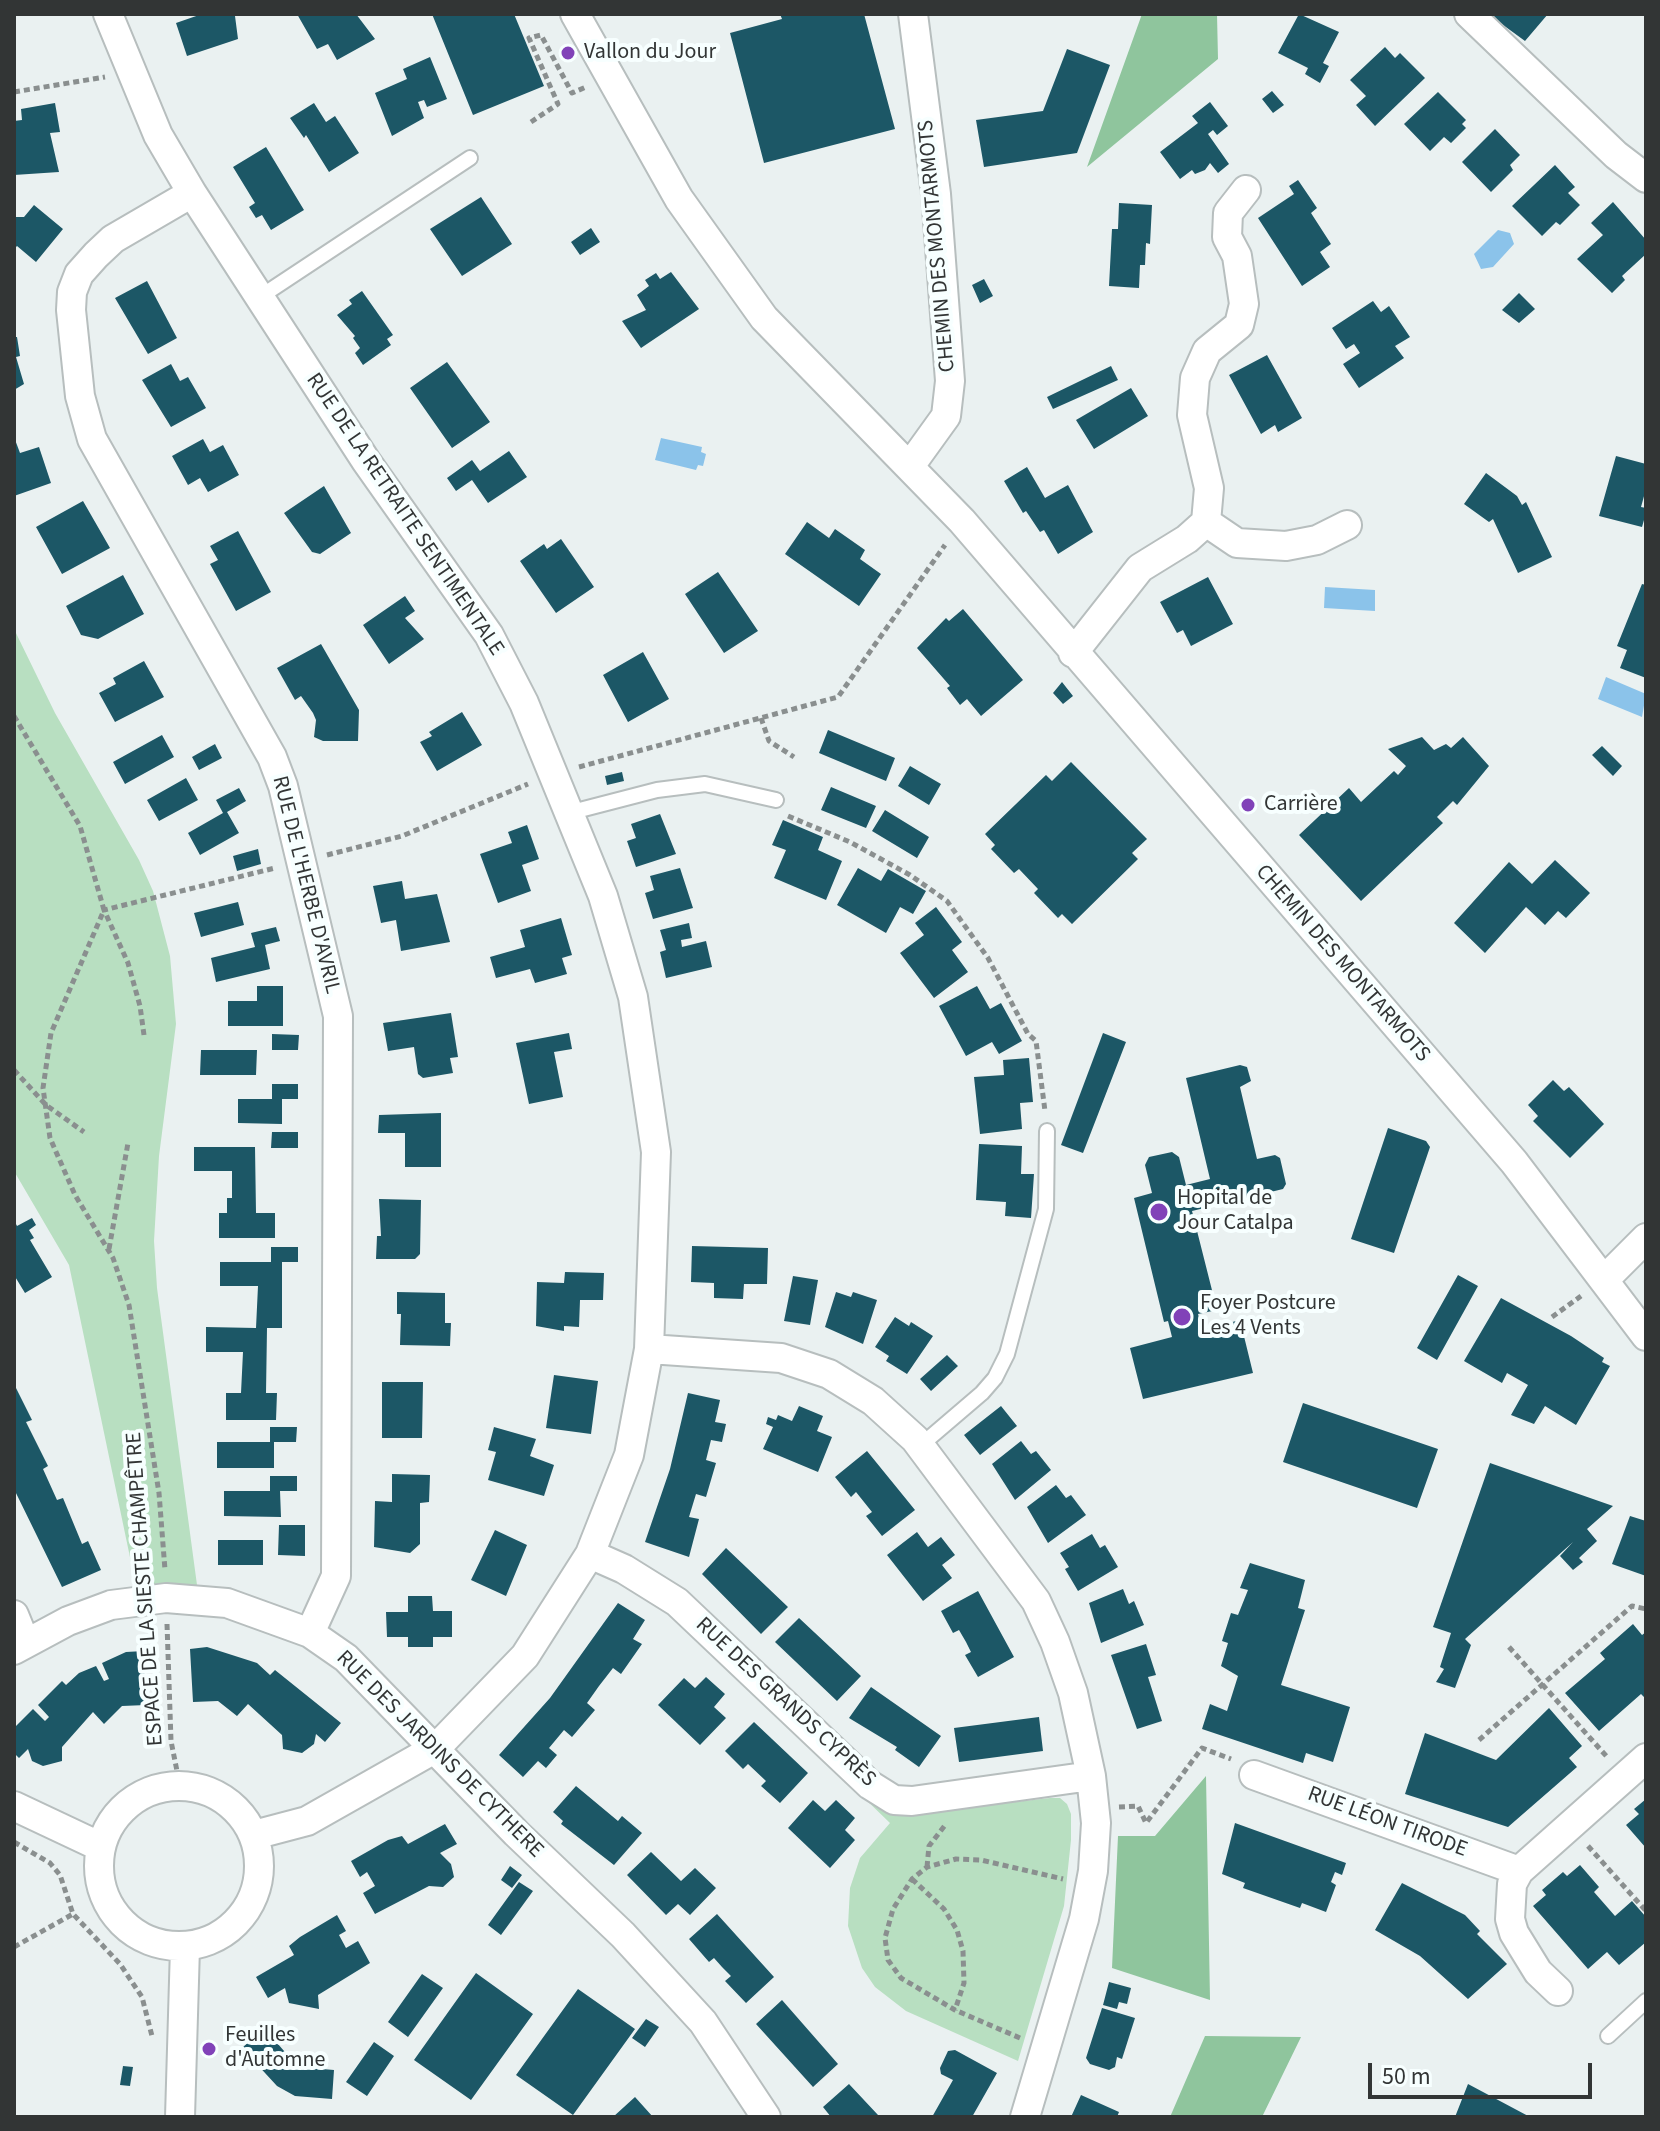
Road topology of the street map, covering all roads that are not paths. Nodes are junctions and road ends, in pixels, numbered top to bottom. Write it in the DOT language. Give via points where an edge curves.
graph roads {
  1 [pos="108,14"];
  2 [pos="575,14"];
  3 [pos="913,14"];
  4 [pos="1469,14"];
  5 [pos="470,158"];
  6 [pos="1646,178"];
  7 [pos="1246,190"];
  8 [pos="192,193"];
  9 [pos="260,297"];
  10 [pos="910,466"];
  11 [pos="1206,522"];
  12 [pos="1347,525"];
  13 [pos="1073,653"];
  14 [pos="776,800"];
  15 [pos="572,812"];
  16 [pos="1047,1131"];
  17 [pos="1646,1238"];
  18 [pos="1605,1279"];
  19 [pos="1646,1336"];
  20 [pos="649,1349"];
  21 [pos="920,1446"];
  22 [pos="590,1554"];
  23 [pos="14,1615"];
  24 [pos="310,1633"];
  25 [pos="19,1646"];
  26 [pos="436,1748"];
  27 [pos="1646,1758"];
  28 [pos="1254,1775"];
  29 [pos="1091,1776"];
  30 [pos="14,1806"];
  31 [pos="254,1835"];
  32 [pos="101,1847"];
  33 [pos="1519,1871"];
  34 [pos="185,1947"];
  35 [pos="1558,1991"];
  36 [pos="1646,2001"];
  37 [pos="1608,2036"];
  38 [pos="180,2117"];
  39 [pos="766,2117"];
  40 [pos="1025,2117"];
  1 -- 8 [label="street, RUE DE LA RETRAITE SENTIMENTALE" via="158,135"];
  2 -- 10 [label="street, CHEMIN DES MONTARMOTS" via="679,199 764,318"];
  3 -- 10 [label="street, CHEMIN DES MONTARMOTS" via="936,194 950,381 946,416"];
  4 -- 6 [label="street"];
  5 -- 9 [label="lane"];
  7 -- 11 [label="street" via="1228,213 1227,225 1244,304 1239,325 1207,351 1195,378 1192,415 1209,488"];
  8 -- 9 [label="street, RUE DE LA RETRAITE SENTIMENTALE"];
  8 -- 24 [label="street, RUE DE L'HERBE D'AVRIL" via="113,239 96,255 79,274 71,310 80,396 92,439 272,757 283,786 338,1016 336,1576"];
  9 -- 15 [label="street, RUE DE LA RETRAITE SENTIMENTALE" via="366,461 489,635"];
  10 -- 13 [label="street, CHEMIN DES MONTARMOTS"];
  11 -- 12 [label="street" via="1237,543 1286,546 1317,540"];
  11 -- 13 [label="street" via="1140,568"];
  13 -- 18 [label="street, CHEMIN DES MONTARMOTS" via="1514,1162"];
  14 -- 15 [label="lane" via="692,785"];
  15 -- 20 [label="street, RUE DE LA RETRAITE SENTIMENTALE" via="633,997 656,1152"];
  16 -- 21 [label="lane" via="1046,1209 1007,1354 982,1393"];
  17 -- 18 [label="street"];
  18 -- 19 [label="street, CHEMIN DES MONTARMOTS"];
  20 -- 21 [label="street" via="781,1358 829,1374 873,1401"];
  20 -- 22 [label="street, RUE DE LA RETRAITE SENTIMENTALE" via="629,1455"];
  21 -- 29 [label="street" via="1036,1601 1073,1693"];
  22 -- 26 [label="street, RUE DE LA RETRAITE SENTIMENTALE" via="525,1656"];
  22 -- 29 [label="street, RUE DES GRANDS CYPRÈS" via="677,1602 870,1785 894,1800"];
  23 -- 25 [label="street"];
  24 -- 25 [label="street, RUE DES JARDINS DE CYTHERE" via="227,1603 166,1598 111,1605"];
  24 -- 26 [label="street, RUE DES JARDINS DE CYTHERE" via="346,1658"];
  26 -- 31 [label="street, RUE DE LA RETRAITE SENTIMENTALE" via="307,1821"];
  26 -- 39 [label="street, RUE DES JARDINS DE CYTHERE" via="703,2022"];
  27 -- 33 [label="street"];
  28 -- 33 [label="street, RUE LÉON TIRODE"];
  29 -- 40 [label="street" via="1091,1885"];
  30 -- 32 [label="street"];
  31 -- 32 [label="street" via="225,1799 180,1786 154,1789 130,1802 111,1822"];
  31 -- 34 [label="street" via="259,1873 248,1908 210,1941"];
  32 -- 34 [label="street" via="98,1872 117,1919 160,1945"];
  33 -- 35 [label="street" via="1512,1884 1514,1933 1538,1972"];
  34 -- 38 [label="street"];
  36 -- 37 [label="lane"];
}
